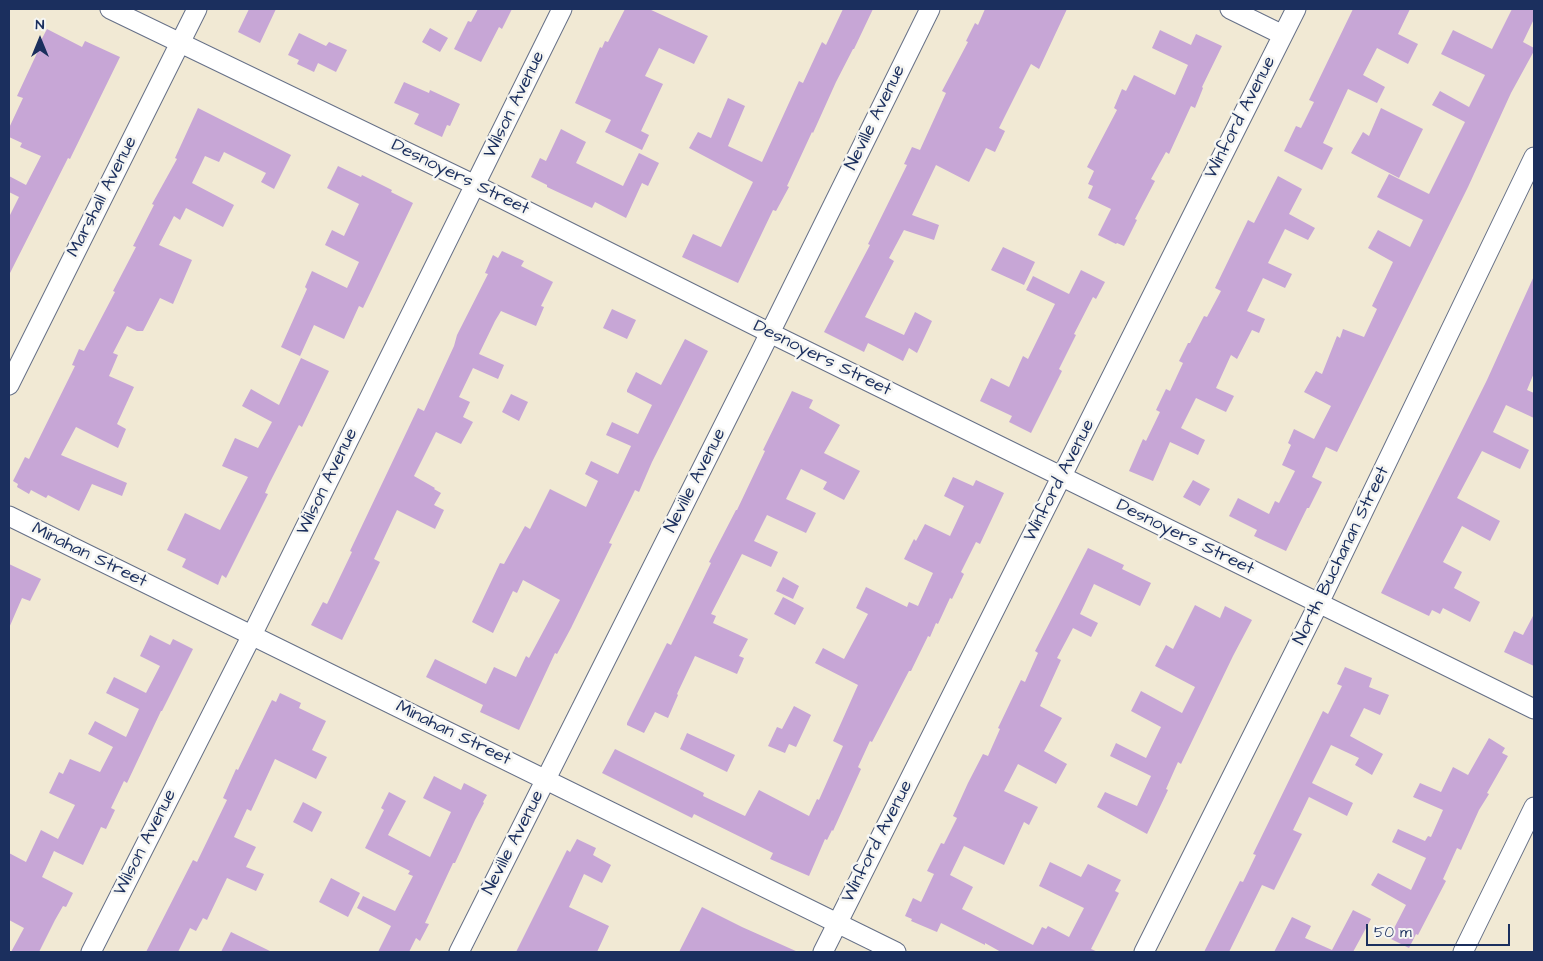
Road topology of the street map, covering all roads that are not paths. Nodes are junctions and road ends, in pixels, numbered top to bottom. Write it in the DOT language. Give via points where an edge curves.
graph roads {
  1 [pos="110,9"];
  2 [pos="197,9"];
  3 [pos="562,9"];
  4 [pos="930,9"];
  5 [pos="1230,9"];
  6 [pos="1296,9"];
  7 [pos="1283,35"];
  8 [pos="180,42"];
  9 [pos="1534,157"];
  10 [pos="476,185"];
  11 [pos="770,333"];
  12 [pos="9,385"];
  13 [pos="1062,477"];
  14 [pos="9,516"];
  15 [pos="1319,603"];
  16 [pos="252,635"];
  17 [pos="1534,709"];
  18 [pos="546,780"];
  19 [pos="1534,807"];
  20 [pos="838,923"];
  21 [pos="91,952"];
  22 [pos="459,952"];
  23 [pos="823,952"];
  24 [pos="896,952"];
  25 [pos="1144,952"];
  26 [pos="1463,952"];
  1 -- 8 [label="street, Desnoyers Street"];
  2 -- 8 [label="street, Marshall Avenue"];
  3 -- 10 [label="street, Wilson Avenue"];
  4 -- 11 [label="street, Neville Avenue"];
  5 -- 7 [label="street"];
  6 -- 7 [label="street, Winford Avenue"];
  7 -- 13 [label="street, Winford Avenue"];
  8 -- 10 [label="street, Desnoyers Street"];
  8 -- 12 [label="street, Marshall Avenue"];
  9 -- 15 [label="street, North Buchanan Street"];
  10 -- 11 [label="street, Desnoyers Street"];
  10 -- 16 [label="street, Wilson Avenue"];
  11 -- 13 [label="street, Desnoyers Street"];
  11 -- 18 [label="street, Neville Avenue"];
  13 -- 15 [label="street, Desnoyers Street"];
  13 -- 20 [label="street, Winford Avenue"];
  14 -- 16 [label="street, Minahan Street"];
  15 -- 17 [label="street, Desnoyers Street"];
  15 -- 25 [label="street, North Buchanan Street"];
  16 -- 18 [label="street, Minahan Street"];
  16 -- 21 [label="street, Wilson Avenue"];
  18 -- 20 [label="street, Minahan Street"];
  18 -- 22 [label="street, Neville Avenue"];
  19 -- 26 [label="street"];
  20 -- 23 [label="street, Winford Avenue"];
  20 -- 24 [label="street, Minahan Street"];
}
